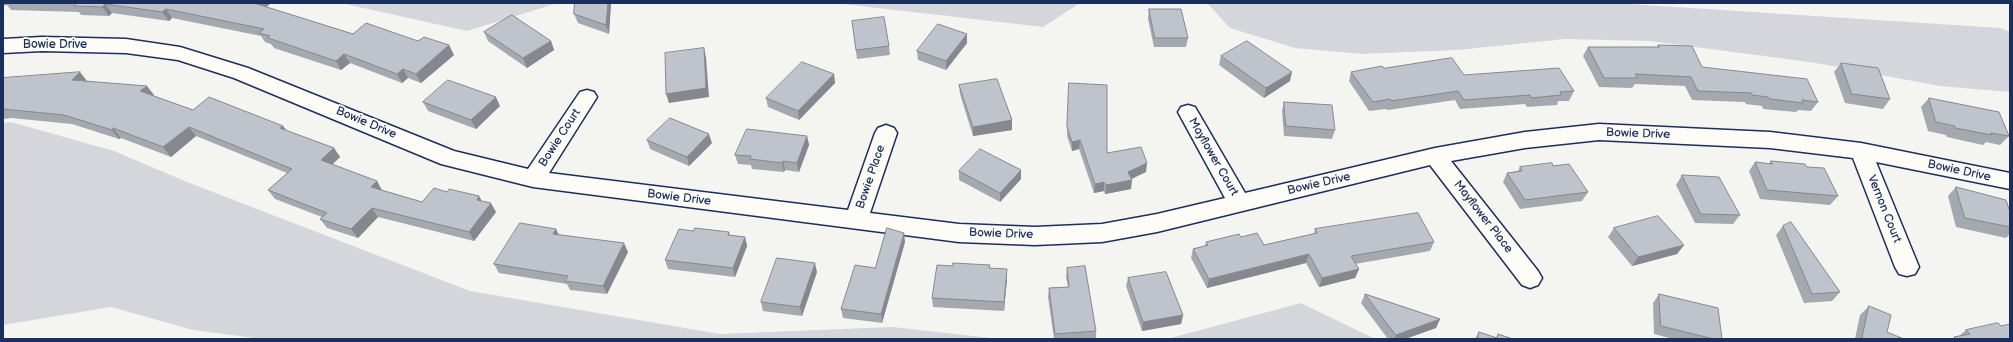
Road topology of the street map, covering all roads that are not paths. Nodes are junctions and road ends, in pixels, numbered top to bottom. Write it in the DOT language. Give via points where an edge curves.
graph roads {
  1 [pos="3,46"];
  2 [pos="587,97"];
  3 [pos="1188,112"];
  4 [pos="886,133"];
  5 [pos="1861,152"];
  6 [pos="1435,156"];
  7 [pos="533,179"];
  8 [pos="2010,181"];
  9 [pos="1239,202"];
  10 [pos="856,220"];
  11 [pos="1907,267"];
  12 [pos="1530,278"];
  1 -- 7 [label="street, Bowie Drive" via="126,46 180,54 249,76 449,158"];
  2 -- 7 [label="street, Bowie Court"];
  3 -- 9 [label="street, Mayflower Court"];
  4 -- 10 [label="street, Bowie Place"];
  5 -- 6 [label="street, Bowie Drive" via="1770,140 1599,132 1525,140"];
  5 -- 8 [label="street, Bowie Drive"];
  5 -- 11 [label="street, Vernon Court"];
  6 -- 9 [label="street, Bowie Drive"];
  6 -- 12 [label="street, Mayflower Place"];
  7 -- 10 [label="street, Bowie Drive"];
  9 -- 10 [label="street, Bowie Drive" via="1157,223 1102,233 1050,236 959,233"];
}
